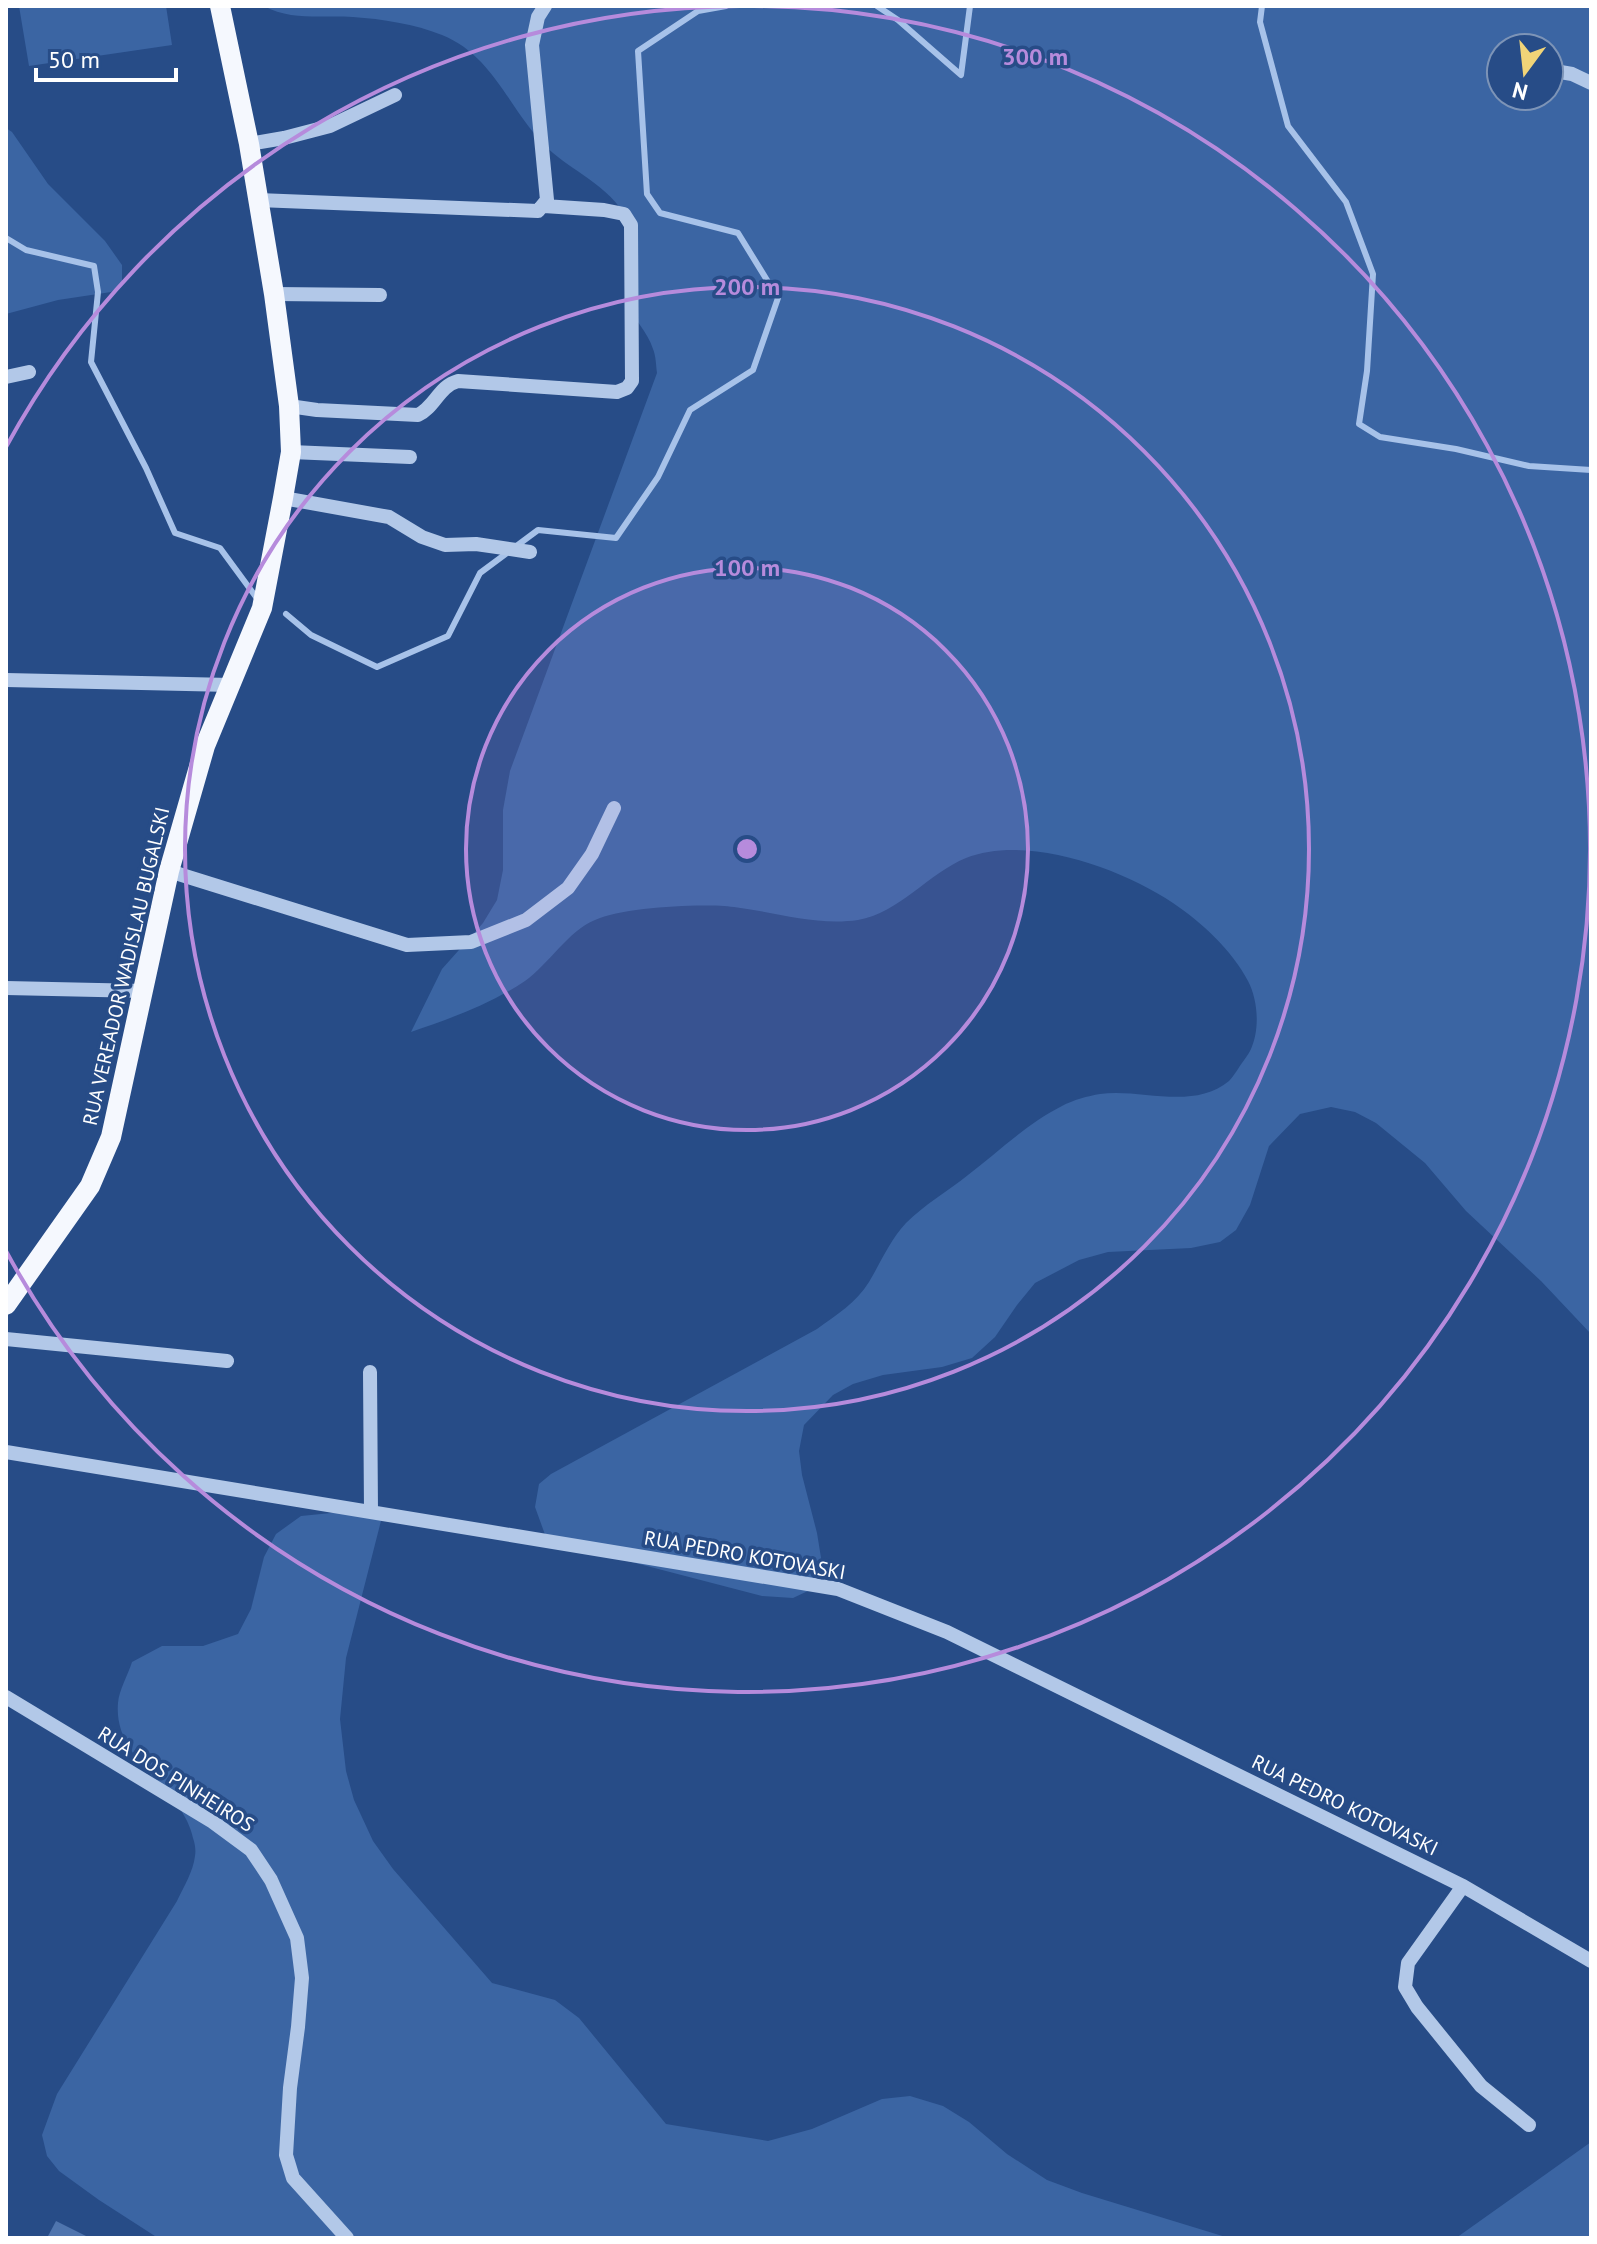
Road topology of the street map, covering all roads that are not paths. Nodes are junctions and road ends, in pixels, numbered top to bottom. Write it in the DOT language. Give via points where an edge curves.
graph roads {
  1 [pos="220,6"];
  2 [pos="545,6"];
  3 [pos="1565,73"];
  4 [pos="1591,83"];
  5 [pos="395,95"];
  6 [pos="249,144"];
  7 [pos="258,200"];
  8 [pos="544,206"];
  9 [pos="274,294"];
  10 [pos="380,295"];
  11 [pos="29,372"];
  12 [pos="6,377"];
  13 [pos="289,406"];
  14 [pos="291,452"];
  15 [pos="410,457"];
  16 [pos="283,498"];
  17 [pos="530,552"];
  18 [pos="6,680"];
  19 [pos="231,685"];
  20 [pos="614,808"];
  21 [pos="169,871"];
  22 [pos="6,988"];
  23 [pos="144,991"];
  24 [pos="6,1305"];
  25 [pos="6,1339"];
  26 [pos="227,1361"];
  27 [pos="370,1372"];
  28 [pos="6,1452"];
  29 [pos="371,1512"];
  30 [pos="6,1697"];
  31 [pos="1463,1886"];
  32 [pos="1591,1961"];
  33 [pos="1529,2125"];
  34 [pos="347,2238"];
  1 -- 6 [label="main road, RUA VEREADOR WADISLAU BUGALSKI"];
  2 -- 8 [label="street" via="532,45"];
  3 -- 4 [label="street"];
  5 -- 6 [label="street" via="330,126"];
  6 -- 7 [label="main road, RUA VEREADOR WADISLAU BUGALSKI"];
  7 -- 8 [label="street" via="538,211"];
  7 -- 9 [label="main road, RUA VEREADOR WADISLAU BUGALSKI"];
  8 -- 13 [label="street" via="624,214 631,225 632,381 627,388 617,392 458,381 447,384 418,415"];
  9 -- 10 [label="street"];
  9 -- 13 [label="main road, RUA VEREADOR WADISLAU BUGALSKI"];
  11 -- 12 [label="street"];
  13 -- 14 [label="main road, RUA VEREADOR WADISLAU BUGALSKI"];
  14 -- 15 [label="street"];
  14 -- 16 [label="main road, RUA VEREADOR WADISLAU BUGALSKI"];
  16 -- 17 [label="street" via="389,517 445,545"];
  16 -- 19 [label="main road, RUA VEREADOR WADISLAU BUGALSKI" via="262,608"];
  18 -- 19 [label="street"];
  19 -- 21 [label="main road, RUA VEREADOR WADISLAU BUGALSKI" via="205,746"];
  20 -- 21 [label="street" via="568,888 526,920 471,942 407,945"];
  21 -- 23 [label="main road, RUA VEREADOR WADISLAU BUGALSKI"];
  22 -- 23 [label="street"];
  23 -- 24 [label="main road, RUA VEREADOR WADISLAU BUGALSKI" via="111,1137 90,1186"];
  25 -- 26 [label="street"];
  27 -- 29 [label="street"];
  28 -- 29 [label="street, RUA PEDRO KOTOVASKI"];
  29 -- 31 [label="street, RUA PEDRO KOTOVASKI" via="838,1589 947,1632"];
  30 -- 34 [label="street, RUA DOS PINHEIROS" via="213,1822 251,1850 271,1880 297,1938 302,1978 286,2155 293,2178"];
  31 -- 32 [label="street, RUA PEDRO KOTOVASKI"];
  31 -- 33 [label="street" via="1408,1963 1405,1987 1481,2086"];
}
